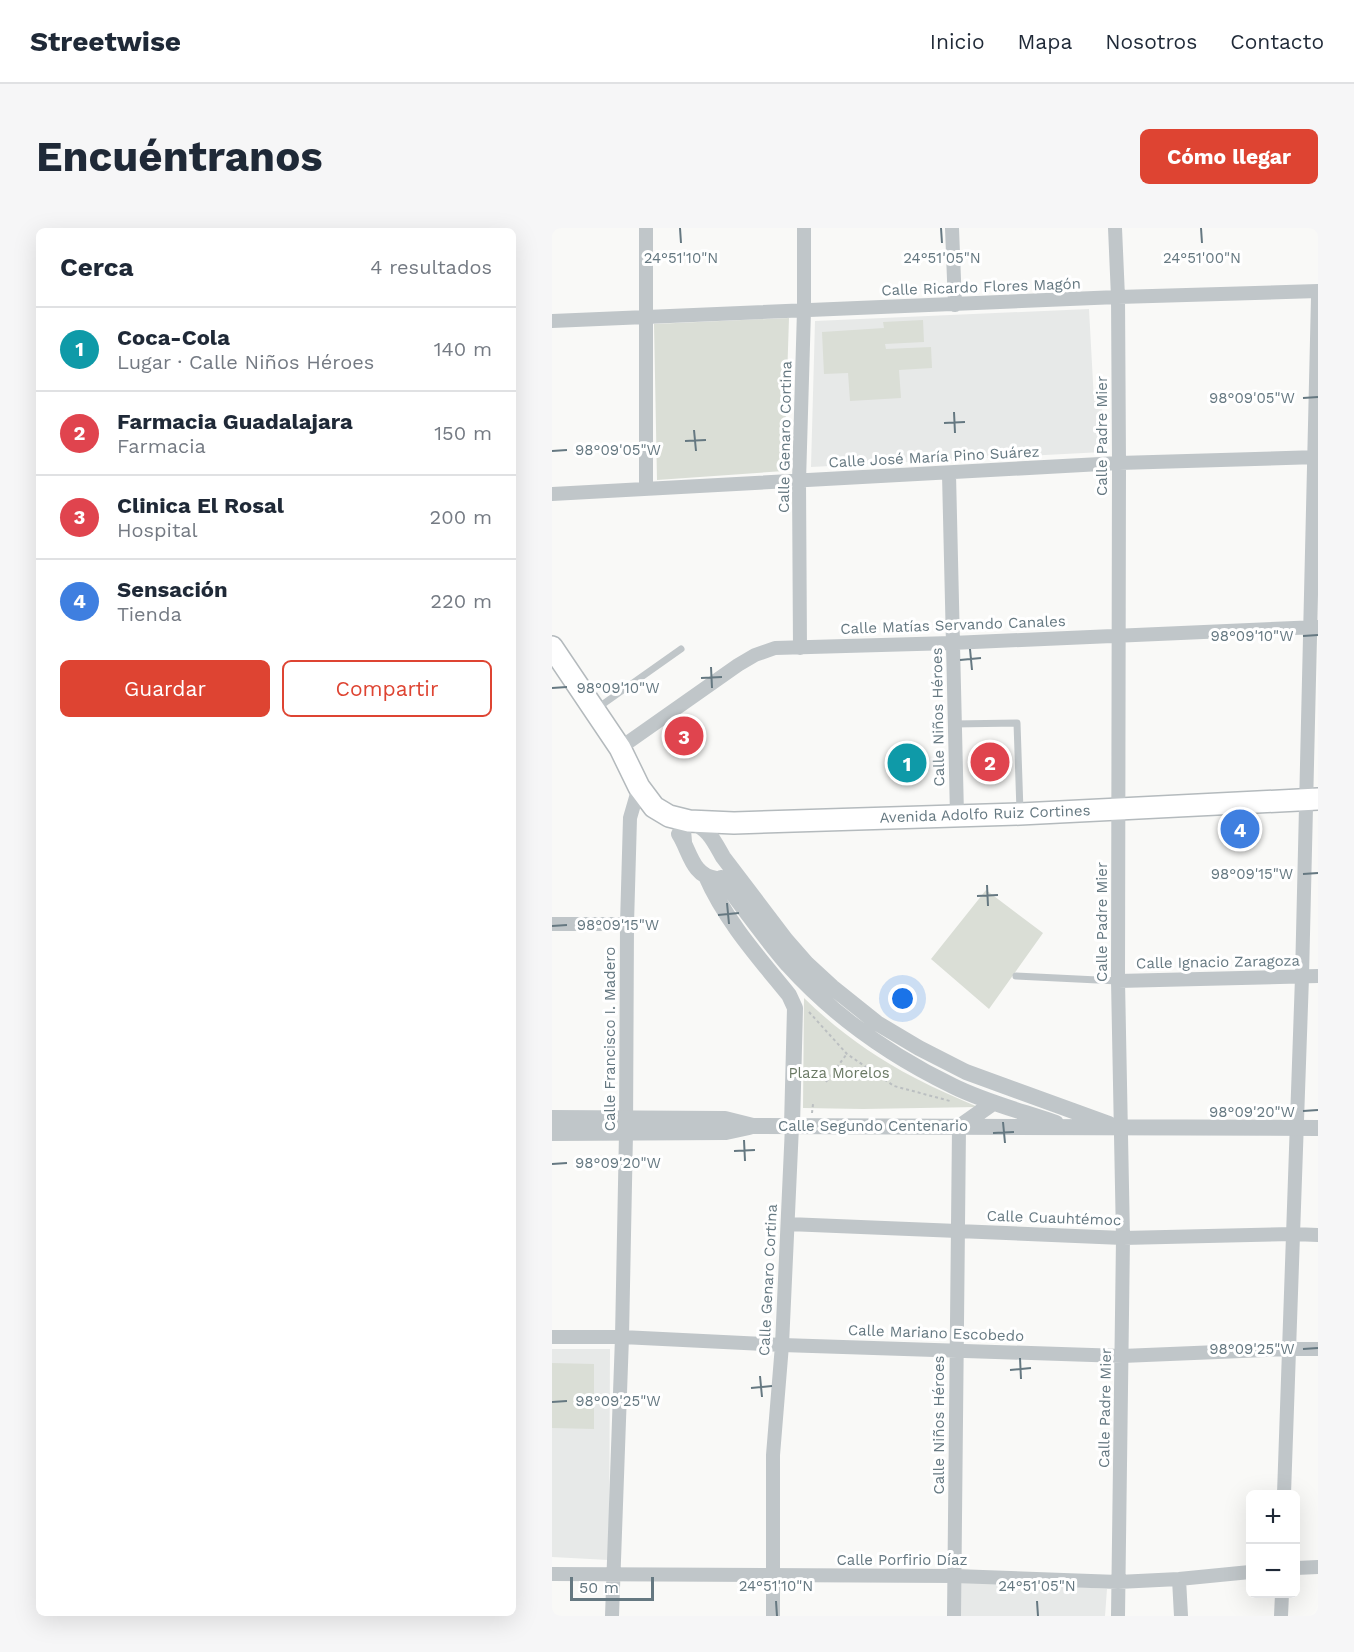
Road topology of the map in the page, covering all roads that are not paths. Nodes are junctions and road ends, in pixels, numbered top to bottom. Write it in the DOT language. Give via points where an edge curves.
graph roads {
  1 [pos="646,228"];
  2 [pos="804,228"];
  3 [pos="952,228"];
  4 [pos="1115,228"];
  5 [pos="1318,291"];
  6 [pos="1118,297"];
  7 [pos="1318,297"];
  8 [pos="955,304"];
  9 [pos="804,310"];
  10 [pos="645,318"];
  11 [pos="552,321"];
  12 [pos="1316,458"];
  13 [pos="1119,464"];
  14 [pos="950,474"];
  15 [pos="799,481"];
  16 [pos="645,489"];
  17 [pos="552,494"];
  18 [pos="1314,627"];
  19 [pos="1120,635"];
  20 [pos="952,643"];
  21 [pos="552,647"];
  22 [pos="800,648"];
  23 [pos="681,649"];
  24 [pos="594,711"];
  25 [pos="954,724"];
  26 [pos="620,748"];
  27 [pos="639,787"];
  28 [pos="1312,800"];
  29 [pos="654,807"];
  30 [pos="1119,810"];
  31 [pos="1020,814"];
  32 [pos="957,815"];
  33 [pos="689,822"];
  34 [pos="734,823"];
  35 [pos="684,842"];
  36 [pos="719,850"];
  37 [pos="713,877"];
  38 [pos="552,924"];
  39 [pos="627,924"];
  40 [pos="1016,976"];
  41 [pos="1318,976"];
  42 [pos="1302,977"];
  43 [pos="1118,981"];
  44 [pos="885,1027"];
  45 [pos="876,1042"];
  46 [pos="993,1103"];
  47 [pos="552,1118"];
  48 [pos="626,1126"];
  49 [pos="792,1126"];
  50 [pos="959,1126"];
  51 [pos="1069,1128"];
  52 [pos="1121,1128"];
  53 [pos="1297,1128"];
  54 [pos="1318,1128"];
  55 [pos="552,1133"];
  56 [pos="788,1224"];
  57 [pos="957,1231"];
  58 [pos="1293,1234"];
  59 [pos="1318,1235"];
  60 [pos="1123,1238"];
  61 [pos="552,1337"];
  62 [pos="621,1337"];
  63 [pos="782,1345"];
  64 [pos="1288,1349"];
  65 [pos="1318,1349"];
  66 [pos="956,1350"];
  67 [pos="1122,1356"];
  68 [pos="1284,1490"];
  69 [pos="1318,1567"];
  70 [pos="1300,1568"];
  71 [pos="1246,1572"];
  72 [pos="552,1574"];
  73 [pos="613,1575"];
  74 [pos="772,1576"];
  75 [pos="955,1576"];
  76 [pos="1179,1579"];
  77 [pos="1118,1582"];
  78 [pos="1282,1598"];
  79 [pos="612,1616"];
  80 [pos="773,1616"];
  81 [pos="954,1616"];
  82 [pos="1118,1616"];
  83 [pos="1181,1616"];
  84 [pos="1281,1616"];
  1 -- 10 [label="street"];
  2 -- 9 [label="street, Calle Genaro Cortina"];
  3 -- 8 [label="street"];
  4 -- 6 [label="street, Calle Padre Mier"];
  5 -- 6 [label="street, Calle Ricardo Flores Magón"];
  6 -- 8 [label="street, Calle Ricardo Flores Magón"];
  6 -- 13 [label="street, Calle Padre Mier"];
  7 -- 12 [label="street"];
  8 -- 9 [label="street, Calle Ricardo Flores Magón"];
  9 -- 10 [label="street, Calle Ricardo Flores Magón"];
  9 -- 15 [label="street, Calle Genaro Cortina"];
  10 -- 11 [label="street, Calle Ricardo Flores Magón"];
  10 -- 16 [label="street"];
  12 -- 13 [label="street, Calle José María Pino Suárez"];
  12 -- 18 [label="street"];
  13 -- 14 [label="street, Calle José María Pino Suárez"];
  13 -- 19 [label="street, Calle Padre Mier"];
  14 -- 15 [label="street, Calle José María Pino Suárez"];
  14 -- 20 [label="street, Calle Niños Héroes"];
  15 -- 16 [label="street, Calle José María Pino Suárez"];
  15 -- 22 [label="street, Calle Genaro Cortina"];
  16 -- 17 [label="street, Calle José María Pino Suárez"];
  18 -- 19 [label="street, Calle Matías Servando Canales"];
  18 -- 28 [label="street"];
  19 -- 20 [label="street, Calle Matías Servando Canales"];
  19 -- 30 [label="street, Calle Padre Mier"];
  20 -- 22 [label="street, Calle Matías Servando Canales"];
  20 -- 25 [label="street, Calle Niños Héroes"];
  21 -- 24 [label="main road"];
  22 -- 26 [label="street, Calle Matías Servando Canales" via="775,648 755,655"];
  23 -- 24 [label="lane"];
  24 -- 26 [label="main road"];
  25 -- 31 [label="lane" via="1017,723"];
  25 -- 32 [label="street, Calle Niños Héroes"];
  26 -- 27 [label="main road"];
  27 -- 29 [label="main road"];
  27 -- 39 [label="street, Calle Francisco I. Madero" via="630,818"];
  28 -- 30 [label="main road, Avenida Adolfo Ruiz Cortines"];
  28 -- 42 [label="street"];
  29 -- 33 [label="main road, Avenida Adolfo Ruiz Cortines"];
  29 -- 35 [label="street"];
  30 -- 31 [label="main road, Avenida Adolfo Ruiz Cortines"];
  30 -- 43 [label="street, Calle Padre Mier"];
  31 -- 32 [label="main road, Avenida Adolfo Ruiz Cortines"];
  32 -- 34 [label="main road, Avenida Adolfo Ruiz Cortines"];
  33 -- 34 [label="main road, Avenida Adolfo Ruiz Cortines"];
  33 -- 35 [label="street" via="683,830"];
  33 -- 36 [label="street" via="704,828"];
  34 -- 36 [label="main road" via="716,837"];
  35 -- 37 [label="street" via="693,864"];
  36 -- 37 [label="street" via="724,871"];
  36 -- 44 [label="street" via="807,964 854,1006"];
  37 -- 45 [label="street" via="816,994"];
  37 -- 49 [label="street" via="738,930 795,1008"];
  38 -- 39 [label="street"];
  39 -- 48 [label="street, Calle Francisco I. Madero"];
  40 -- 43 [label="lane"];
  41 -- 42 [label="street, Calle Ignacio Zaragoza"];
  42 -- 43 [label="street, Calle Ignacio Zaragoza"];
  42 -- 53 [label="street"];
  43 -- 52 [label="street, Calle Padre Mier"];
  44 -- 45 [label="street"];
  44 -- 52 [label="street" via="966,1072"];
  45 -- 46 [label="street" via="954,1087"];
  46 -- 50 [label="street"];
  46 -- 51 [label="street"];
  47 -- 48 [label="street, Calle Segundo Centenario"];
  48 -- 49 [label="street, Calle Segundo Centenario" via="726,1132 753,1126"];
  48 -- 55 [label="street, Calle Segundo Centenario"];
  48 -- 62 [label="street, Calle Francisco I. Madero"];
  49 -- 50 [label="street, Calle Segundo Centenario"];
  49 -- 56 [label="street, Calle Genaro Cortina"];
  50 -- 51 [label="street, Calle Segundo Centenario"];
  50 -- 57 [label="street, Calle Niños Héroes"];
  51 -- 52 [label="street, Calle Segundo Centenario"];
  52 -- 53 [label="street, Calle Segundo Centenario"];
  52 -- 60 [label="street, Calle Padre Mier"];
  53 -- 54 [label="street, Calle Segundo Centenario"];
  53 -- 58 [label="street"];
  56 -- 57 [label="street, Calle Cuauhtémoc"];
  56 -- 63 [label="street, Calle Genaro Cortina"];
  57 -- 60 [label="street, Calle Cuauhtémoc"];
  57 -- 66 [label="street, Calle Niños Héroes"];
  58 -- 59 [label="street, Calle Cuauhtémoc"];
  58 -- 60 [label="street, Calle Cuauhtémoc"];
  58 -- 64 [label="street"];
  60 -- 67 [label="street, Calle Padre Mier"];
  61 -- 62 [label="street, Calle Mariano Escobedo"];
  62 -- 63 [label="street, Calle Mariano Escobedo"];
  62 -- 73 [label="street, Calle Francisco I. Madero"];
  63 -- 66 [label="street, Calle Mariano Escobedo"];
  63 -- 74 [label="street, Calle Genaro Cortina" via="773,1455"];
  64 -- 65 [label="street, Calle Mariano Escobedo"];
  64 -- 67 [label="street, Calle Mariano Escobedo"];
  64 -- 68 [label="street"];
  66 -- 67 [label="street, Calle Mariano Escobedo"];
  66 -- 75 [label="street, Calle Niños Héroes"];
  67 -- 77 [label="street, Calle Padre Mier"];
  69 -- 70 [label="street"];
  71 -- 76 [label="street, Calle Porfirio Díaz"];
  72 -- 73 [label="street, Calle Porfirio Díaz"];
  73 -- 74 [label="street, Calle Porfirio Díaz"];
  73 -- 79 [label="street, Calle Francisco I. Madero"];
  74 -- 75 [label="street, Calle Porfirio Díaz"];
  74 -- 80 [label="street, Calle Genaro Cortina"];
  75 -- 77 [label="street, Calle Porfirio Díaz"];
  75 -- 81 [label="street, Calle Niños Héroes"];
  76 -- 77 [label="street, Calle Porfirio Díaz"];
  76 -- 83 [label="street"];
  77 -- 82 [label="street, Calle Padre Mier"];
  78 -- 84 [label="street"];
}
